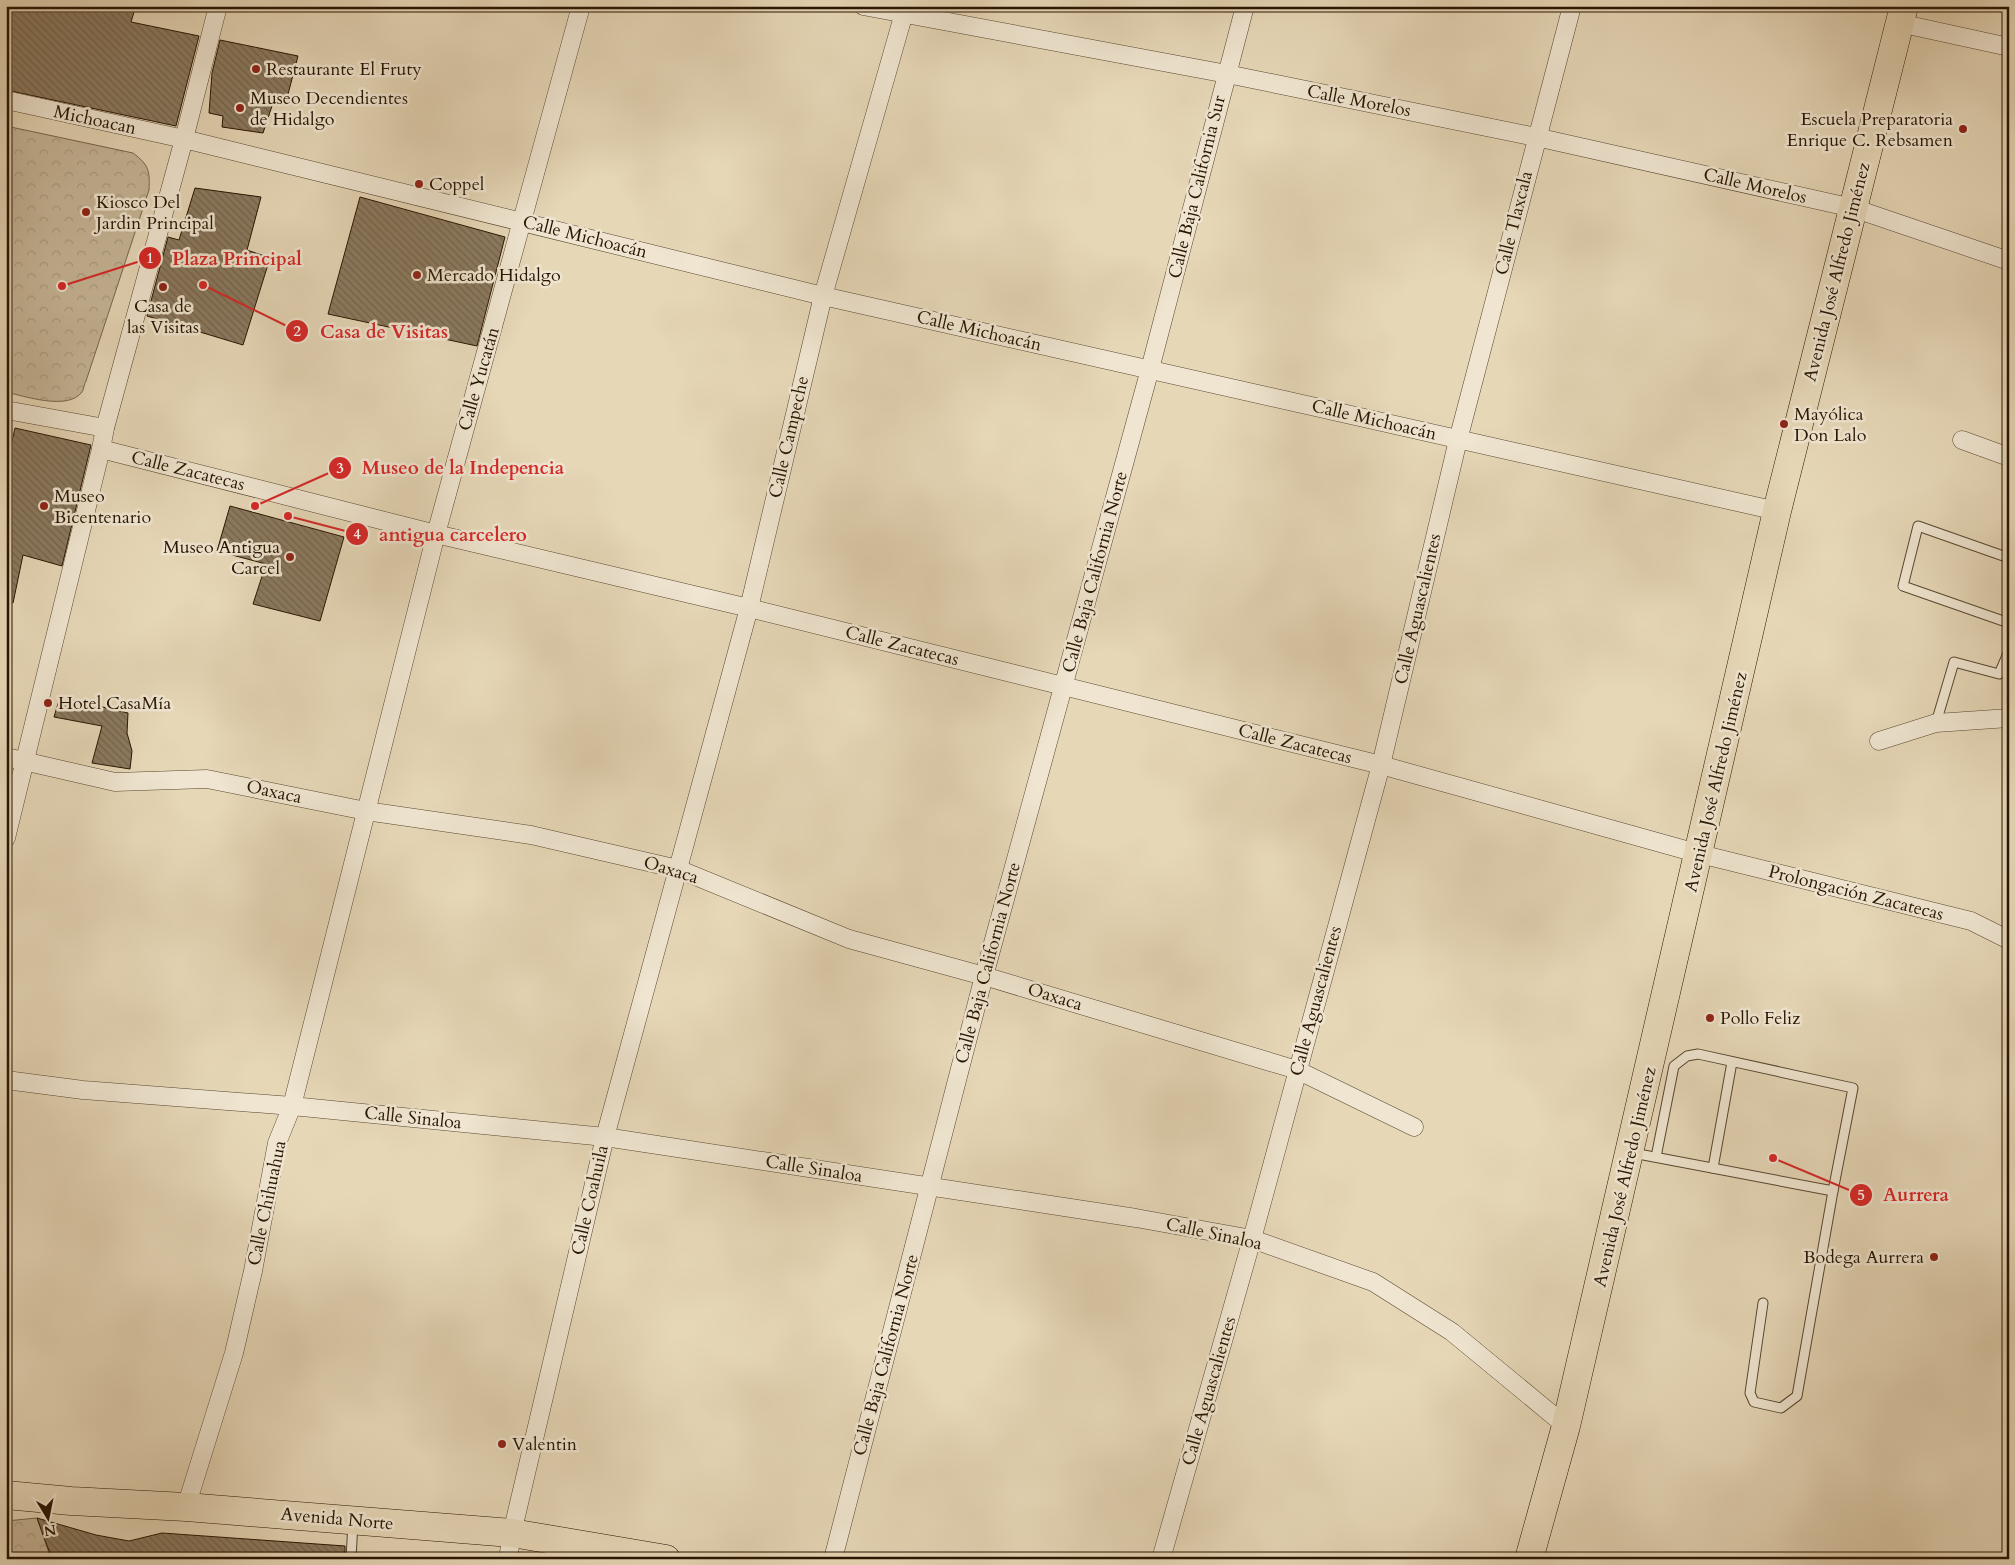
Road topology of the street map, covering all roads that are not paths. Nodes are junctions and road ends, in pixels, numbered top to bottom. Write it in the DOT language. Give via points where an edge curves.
graph roads {
  1 [pos="218,6"];
  2 [pos="581,6"];
  3 [pos="863,6"];
  4 [pos="1245,6"];
  5 [pos="1572,6"];
  6 [pos="905,10"];
  7 [pos="1901,14"];
  8 [pos="2009,46"];
  9 [pos="1227,74"];
  10 [pos="6,100"];
  11 [pos="1536,137"];
  12 [pos="184,139"];
  13 [pos="1853,208"];
  14 [pos="523,222"];
  15 [pos="2009,261"];
  16 [pos="823,296"];
  17 [pos="1150,369"];
  18 [pos="6,410"];
  19 [pos="105,428"];
  20 [pos="1458,440"];
  21 [pos="1962,440"];
  22 [pos="101,449"];
  23 [pos="2009,457"];
  24 [pos="1777,511"];
  25 [pos="436,534"];
  26 [pos="2009,558"];
  27 [pos="748,608"];
  28 [pos="2009,623"];
  29 [pos="2009,651"];
  30 [pos="1063,686"];
  31 [pos="2009,718"];
  32 [pos="1936,723"];
  33 [pos="1878,741"];
  34 [pos="6,757"];
  35 [pos="25,762"];
  36 [pos="1381,765"];
  37 [pos="366,811"];
  38 [pos="6,838"];
  39 [pos="1700,854"];
  40 [pos="678,869"];
  41 [pos="2009,940"];
  42 [pos="984,976"];
  43 [pos="1732,1062"];
  44 [pos="1297,1070"];
  45 [pos="6,1080"];
  46 [pos="292,1106"];
  47 [pos="1414,1127"];
  48 [pos="605,1137"];
  49 [pos="1643,1155"];
  50 [pos="1713,1168"];
  51 [pos="930,1187"];
  52 [pos="1833,1191"];
  53 [pos="1252,1239"];
  54 [pos="1763,1303"];
  55 [pos="1566,1426"];
  56 [pos="6,1495"];
  57 [pos="186,1507"];
  58 [pos="354,1520"];
  59 [pos="510,1546"];
  60 [pos="351,1559"];
  61 [pos="666,1559"];
  62 [pos="833,1559"];
  63 [pos="1162,1559"];
  64 [pos="1529,1559"];
  1 -- 12 [label="street"];
  2 -- 14 [label="street, Calle Yucatán"];
  3 -- 6 [label="street, Calle Morelos"];
  4 -- 9 [label="street, Calle Baja California Sur"];
  5 -- 11 [label="street, Calle Tlaxcala"];
  6 -- 9 [label="street, Calle Morelos"];
  6 -- 16 [label="street, Calle Campeche"];
  7 -- 8 [label="street"];
  7 -- 13 [label="main road, Avenida José Alfredo Jiménez"];
  9 -- 11 [label="street, Calle Morelos"];
  9 -- 17 [label="street, Calle Baja California Sur"];
  10 -- 12 [label="street, Michoacan"];
  11 -- 13 [label="street, Calle Morelos"];
  11 -- 20 [label="street, Calle Tlaxcala"];
  12 -- 14 [label="street, Calle Michoacán"];
  12 -- 19 [label="street"];
  13 -- 15 [label="street, Calle Morelos"];
  13 -- 24 [label="main road, Avenida José Alfredo Jiménez"];
  14 -- 16 [label="street, Calle Michoacán"];
  14 -- 25 [label="street, Calle Yucatán"];
  16 -- 17 [label="street, Calle Michoacán"];
  16 -- 27 [label="street, Calle Campeche"];
  17 -- 20 [label="street, Calle Michoacán"];
  17 -- 30 [label="street, Calle Baja California Norte"];
  18 -- 19 [label="street"];
  19 -- 22 [label="street"];
  20 -- 24 [label="street, Calle Michoacán"];
  20 -- 36 [label="street, Calle Aguascalientes"];
  21 -- 23 [label="street"];
  22 -- 25 [label="street, Calle Zacatecas"];
  22 -- 35 [label="street"];
  24 -- 39 [label="main road, Avenida José Alfredo Jiménez"];
  25 -- 27 [label="street, Calle Zacatecas"];
  25 -- 37 [label="street, Calle Yucatán"];
  26 -- 28 [label="lane" via="1918,526 1903,586"];
  27 -- 30 [label="street, Calle Zacatecas"];
  27 -- 40 [label="street, Calle Campeche"];
  29 -- 32 [label="lane" via="1999,674 1954,662"];
  30 -- 36 [label="street, Calle Zacatecas"];
  30 -- 42 [label="street, Calle Baja California Norte"];
  31 -- 32 [label="street"];
  32 -- 33 [label="street"];
  34 -- 35 [label="street, Oaxaca"];
  35 -- 37 [label="street, Oaxaca" via="115,782 207,779"];
  35 -- 38 [label="street"];
  36 -- 39 [label="street, Calle Zacatecas"];
  36 -- 44 [label="street, Calle Aguascalientes"];
  37 -- 40 [label="street, Oaxaca" via="531,835"];
  37 -- 46 [label="street, Calle Chihuahua"];
  39 -- 41 [label="street, Prolongación Zacatecas" via="1971,921"];
  39 -- 49 [label="main road, Avenida José Alfredo Jiménez"];
  40 -- 42 [label="street, Oaxaca" via="849,939"];
  40 -- 48 [label="street, Calle Coahuila"];
  42 -- 44 [label="street, Oaxaca"];
  42 -- 51 [label="street, Calle Baja California Norte"];
  43 -- 49 [label="lane" via="1698,1054 1687,1056 1674,1066"];
  43 -- 50 [label="lane"];
  43 -- 52 [label="lane" via="1852,1088"];
  44 -- 47 [label="street, Oaxaca"];
  44 -- 53 [label="street, Calle Aguascalientes"];
  45 -- 46 [label="street, Calle Sinaloa" via="84,1090"];
  46 -- 48 [label="street, Calle Sinaloa"];
  46 -- 57 [label="street, Calle Chihuahua" via="277,1143 254,1271 234,1352"];
  48 -- 51 [label="street, Calle Sinaloa"];
  48 -- 59 [label="street, Calle Coahuila"];
  49 -- 50 [label="lane"];
  49 -- 55 [label="main road, Avenida José Alfredo Jiménez"];
  50 -- 52 [label="lane"];
  51 -- 53 [label="street, Calle Sinaloa"];
  51 -- 62 [label="street, Calle Baja California Norte"];
  52 -- 54 [label="lane" via="1797,1396 1781,1408 1754,1402 1750,1393"];
  53 -- 55 [label="street, Calle Sinaloa" via="1373,1282 1452,1332"];
  53 -- 63 [label="street, Calle Aguascalientes"];
  55 -- 64 [label="main road, Avenida José Alfredo Jiménez"];
  56 -- 57 [label="main road, Avenida Norte"];
  57 -- 58 [label="main road, Avenida Norte"];
  58 -- 59 [label="main road, Avenida Norte"];
  58 -- 60 [label="lane"];
  59 -- 61 [label="main road, Avenida Norte"];
}
